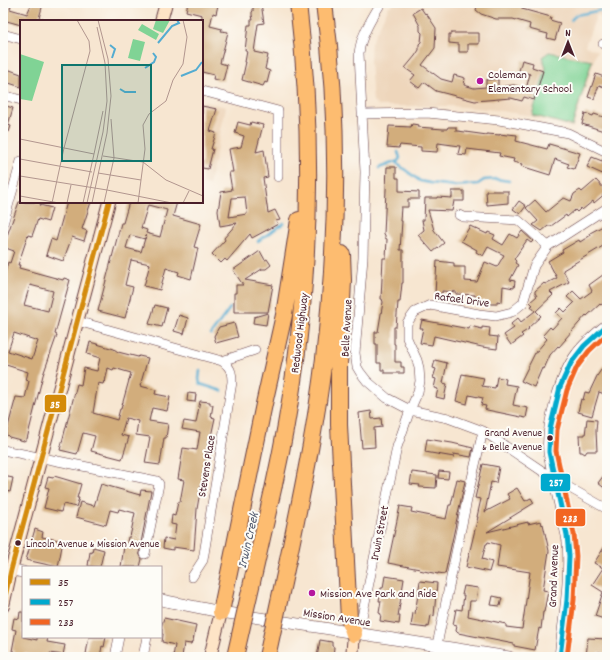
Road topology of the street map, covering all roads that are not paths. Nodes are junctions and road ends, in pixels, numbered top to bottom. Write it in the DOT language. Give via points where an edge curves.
graph roads {
  1 [pos="166,3"];
  2 [pos="298,3"];
  3 [pos="324,3"];
  4 [pos="381,3"];
  5 [pos="161,20"];
  6 [pos="3,34"];
  7 [pos="20,39"];
  8 [pos="203,91"];
  9 [pos="3,95"];
  10 [pos="20,100"];
  11 [pos="362,114"];
  12 [pos="607,152"];
  13 [pos="20,164"];
  14 [pos="308,169"];
  15 [pos="336,176"];
  16 [pos="278,177"];
  17 [pos="109,203"];
  18 [pos="607,208"];
  19 [pos="459,215"];
  20 [pos="3,224"];
  21 [pos="548,246"];
  22 [pos="77,321"];
  23 [pos="607,325"];
  24 [pos="255,350"];
  25 [pos="222,361"];
  26 [pos="410,410"];
  27 [pos="483,431"];
  28 [pos="3,450"];
  29 [pos="42,457"];
  30 [pos="554,479"];
  31 [pos="607,509"];
  32 [pos="145,554"];
  33 [pos="7,569"];
  34 [pos="22,572"];
  35 [pos="192,577"];
  36 [pos="162,600"];
  37 [pos="3,606"];
  38 [pos="221,612"];
  39 [pos="354,634"];
  40 [pos="119,638"];
  41 [pos="148,638"];
  42 [pos="437,645"];
  43 [pos="115,657"];
  44 [pos="143,657"];
  45 [pos="210,657"];
  46 [pos="235,657"];
  47 [pos="267,657"];
  48 [pos="352,657"];
  49 [pos="509,657"];
  50 [pos="560,657"];
  1 -- 5 [label="main road"];
  2 -- 14 [label="highway, Redwood Highway" via="306,89"];
  3 -- 15 [label="highway" via="332,73"];
  4 -- 11 [label="street, Belle Avenue" via="359,47"];
  6 -- 7 [label="street"];
  8 -- 16 [label="street" via="278,111"];
  9 -- 10 [label="street"];
  11 -- 12 [label="street" via="427,113 499,120 568,133"];
  11 -- 26 [label="street, Belle Avenue" via="365,166 356,337 357,367 367,382 387,398"];
  13 -- 20 [label="street"];
  14 -- 38 [label="highway" via="284,315"];
  14 -- 46 [label="highway, Redwood Highway, bridge" via="307,242 301,316 286,424"];
  15 -- 39 [label="highway" via="343,269 339,365 340,449 350,619"];
  15 -- 47 [label="highway, bridge" via="331,286 324,358 309,453"];
  17 -- 22 [label="main road"];
  18 -- 21 [label="street, Rafael Drive"];
  19 -- 21 [label="street" via="518,220"];
  21 -- 26 [label="street, Rafael Drive" via="534,266 523,303 512,312 496,316 430,305 415,312 407,323 407,338 418,364 420,381"];
  22 -- 25 [label="street"];
  22 -- 29 [label="main road"];
  23 -- 30 [label="street, Grand Avenue" via="576,355 559,391 549,439"];
  24 -- 25 [label="street"];
  25 -- 35 [label="street, Stevens Place" via="230,367 232,382 203,560"];
  26 -- 27 [label="street, Belle Avenue" via="448,418"];
  26 -- 39 [label="street, Irwin Street" via="389,482 362,617"];
  27 -- 30 [label="street, Belle Avenue"];
  27 -- 42 [label="street"];
  28 -- 29 [label="street"];
  29 -- 32 [label="street" via="157,481 159,484"];
  29 -- 33 [label="main road"];
  30 -- 31 [label="street, Belle Avenue"];
  30 -- 50 [label="street, Grand Avenue" via="568,541 568,575"];
  33 -- 34 [label="street"];
  33 -- 37 [label="main road"];
  36 -- 38 [label="street, Mission Avenue"];
  38 -- 39 [label="street, Mission Avenue"];
  38 -- 45 [label="main road"];
  39 -- 42 [label="street, Mission Avenue"];
  39 -- 48 [label="main road, Irwin Street"];
  40 -- 43 [label="street"];
  41 -- 44 [label="street"];
  42 -- 49 [label="street, Mission Avenue"];
}
